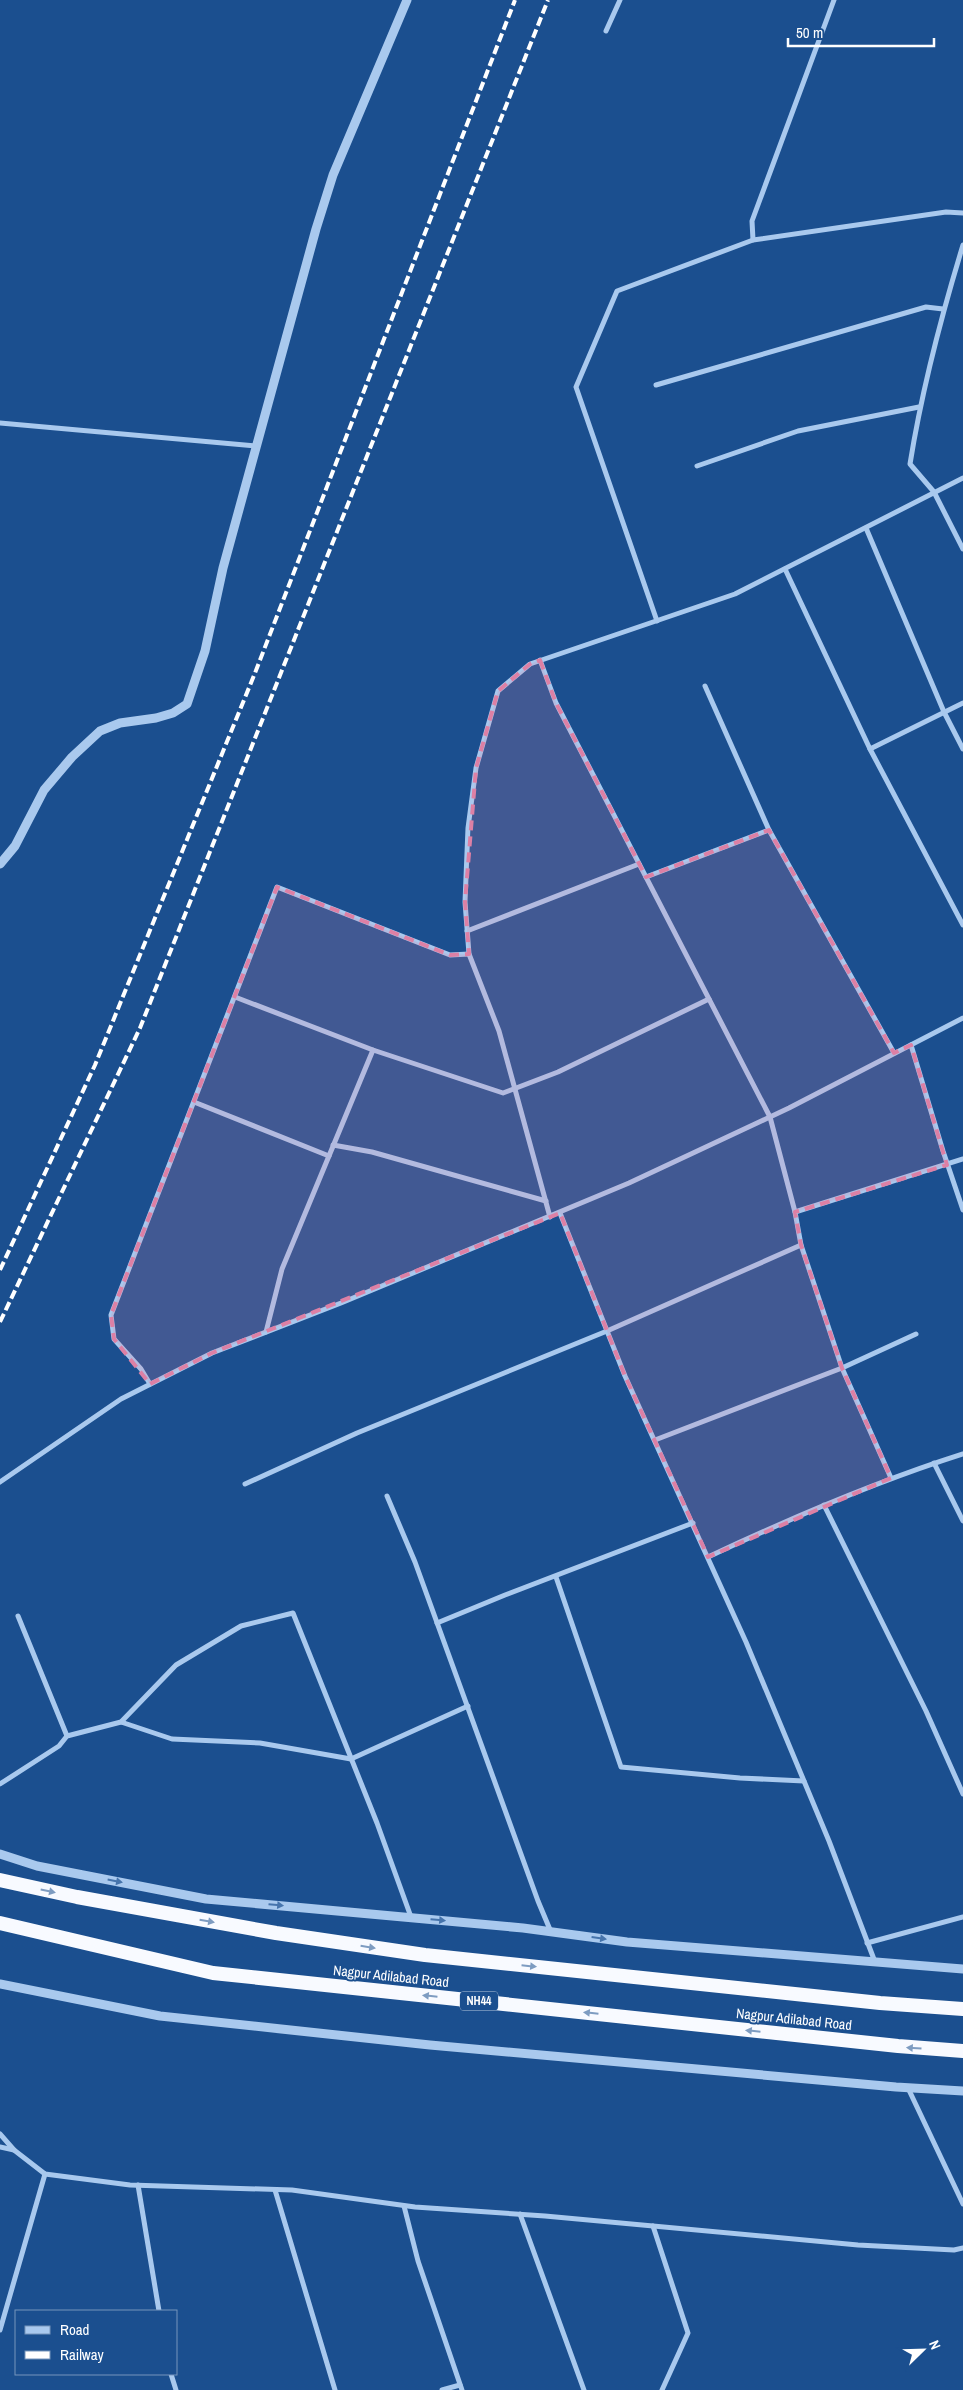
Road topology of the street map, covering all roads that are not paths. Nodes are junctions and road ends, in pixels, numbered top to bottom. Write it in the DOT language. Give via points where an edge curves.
graph roads {
  1 [pos="407,0"];
  2 [pos="620,0"];
  3 [pos="834,0"];
  4 [pos="606,31"];
  5 [pos="963,212"];
  6 [pos="753,240"];
  7 [pos="963,245"];
  8 [pos="943,309"];
  9 [pos="656,385"];
  10 [pos="919,407"];
  11 [pos="0,423"];
  12 [pos="256,446"];
  13 [pos="697,466"];
  14 [pos="963,478"];
  15 [pos="934,492"];
  16 [pos="866,528"];
  17 [pos="963,549"];
  18 [pos="785,569"];
  19 [pos="657,621"];
  20 [pos="540,660"];
  21 [pos="705,686"];
  22 [pos="963,703"];
  23 [pos="944,712"];
  24 [pos="870,749"];
  25 [pos="963,749"];
  26 [pos="770,830"];
  27 [pos="0,864"];
  28 [pos="639,864"];
  29 [pos="646,878"];
  30 [pos="963,925"];
  31 [pos="467,932"];
  32 [pos="469,954"];
  33 [pos="235,997"];
  34 [pos="709,999"];
  35 [pos="963,1018"];
  36 [pos="911,1045"];
  37 [pos="373,1050"];
  38 [pos="894,1053"];
  39 [pos="515,1088"];
  40 [pos="194,1102"];
  41 [pos="770,1117"];
  42 [pos="333,1145"];
  43 [pos="329,1156"];
  44 [pos="963,1160"];
  45 [pos="948,1165"];
  46 [pos="546,1201"];
  47 [pos="963,1210"];
  48 [pos="560,1212"];
  49 [pos="795,1212"];
  50 [pos="550,1217"];
  51 [pos="801,1245"];
  52 [pos="607,1331"];
  53 [pos="266,1332"];
  54 [pos="916,1334"];
  55 [pos="842,1368"];
  56 [pos="150,1384"];
  57 [pos="655,1440"];
  58 [pos="963,1454"];
  59 [pos="934,1463"];
  60 [pos="891,1478"];
  61 [pos="0,1482"];
  62 [pos="245,1484"];
  63 [pos="387,1496"];
  64 [pos="824,1505"];
  65 [pos="963,1521"];
  66 [pos="693,1524"];
  67 [pos="708,1558"];
  68 [pos="556,1577"];
  69 [pos="18,1616"];
  70 [pos="437,1623"];
  71 [pos="468,1706"];
  72 [pos="121,1722"];
  73 [pos="67,1736"];
  74 [pos="351,1759"];
  75 [pos="804,1781"];
  76 [pos="0,1784"];
  77 [pos="963,1794"];
  78 [pos="0,1854"];
  79 [pos="0,1880"];
  80 [pos="411,1917"];
  81 [pos="963,1917"];
  82 [pos="0,1923"];
  83 [pos="551,1932"];
  84 [pos="867,1943"];
  85 [pos="875,1962"];
  86 [pos="963,1969"];
  87 [pos="0,1984"];
  88 [pos="963,2009"];
  89 [pos="963,2051"];
  90 [pos="908,2088"];
  91 [pos="963,2091"];
  92 [pos="0,2134"];
  93 [pos="0,2147"];
  94 [pos="14,2150"];
  95 [pos="45,2174"];
  96 [pos="138,2185"];
  97 [pos="275,2190"];
  98 [pos="963,2204"];
  99 [pos="404,2206"];
  100 [pos="520,2214"];
  101 [pos="653,2226"];
  102 [pos="963,2248"];
  103 [pos="160,2310"];
  104 [pos="0,2330"];
  105 [pos="170,2375"];
  106 [pos="461,2387"];
  107 [pos="176,2390"];
  108 [pos="335,2390"];
  109 [pos="442,2390"];
  110 [pos="584,2390"];
  111 [pos="662,2390"];
  1 -- 12 [label="street" via="333,175"];
  2 -- 4 [label="street"];
  3 -- 6 [label="street" via="752,221"];
  5 -- 6 [label="street"];
  6 -- 19 [label="street" via="617,291 576,387"];
  7 -- 8 [label="street"];
  8 -- 9 [label="street" via="926,308"];
  8 -- 10 [label="street"];
  10 -- 13 [label="street" via="798,431"];
  10 -- 15 [label="street" via="910,464"];
  11 -- 12 [label="street"];
  12 -- 27 [label="street" via="223,568 205,651 186,704 173,713 120,722 100,731 44,790 15,846"];
  14 -- 15 [label="street"];
  15 -- 16 [label="street"];
  15 -- 17 [label="street"];
  16 -- 18 [label="street"];
  16 -- 23 [label="street"];
  18 -- 19 [label="street" via="735,594"];
  18 -- 24 [label="street"];
  19 -- 20 [label="street"];
  20 -- 28 [label="street" via="556,703"];
  20 -- 31 [label="street" via="530,664 498,691 476,768 468,828 464,902"];
  21 -- 26 [label="street"];
  22 -- 23 [label="street"];
  23 -- 24 [label="street"];
  23 -- 25 [label="street"];
  24 -- 30 [label="street"];
  26 -- 29 [label="street"];
  26 -- 38 [label="street"];
  28 -- 29 [label="street"];
  28 -- 31 [label="street"];
  29 -- 34 [label="street"];
  31 -- 32 [label="street"];
  32 -- 33 [label="street" via="450,955 277,886"];
  32 -- 39 [label="street" via="499,1031"];
  33 -- 37 [label="street"];
  33 -- 40 [label="street"];
  34 -- 39 [label="street" via="566,1068"];
  34 -- 41 [label="street"];
  35 -- 36 [label="street"];
  36 -- 38 [label="street"];
  36 -- 45 [label="street"];
  37 -- 39 [label="street" via="503,1093"];
  37 -- 42 [label="street"];
  38 -- 41 [label="street"];
  39 -- 46 [label="street"];
  40 -- 43 [label="street"];
  40 -- 56 [label="street" via="112,1316 114,1339"];
  41 -- 48 [label="street"];
  41 -- 49 [label="street"];
  42 -- 43 [label="street"];
  42 -- 46 [label="street" via="381,1154"];
  43 -- 53 [label="street" via="282,1269"];
  44 -- 45 [label="street"];
  45 -- 47 [label="street"];
  45 -- 49 [label="street"];
  46 -- 50 [label="street"];
  48 -- 50 [label="street"];
  48 -- 52 [label="street"];
  49 -- 51 [label="street"];
  50 -- 53 [label="street"];
  51 -- 52 [label="street"];
  51 -- 55 [label="street"];
  52 -- 57 [label="street"];
  52 -- 62 [label="street" via="357,1433"];
  53 -- 56 [label="street" via="212,1352"];
  54 -- 55 [label="street"];
  55 -- 57 [label="street"];
  55 -- 60 [label="street"];
  56 -- 61 [label="street" via="121,1398"];
  57 -- 66 [label="street"];
  58 -- 59 [label="street"];
  59 -- 60 [label="street"];
  59 -- 65 [label="street"];
  60 -- 64 [label="street"];
  63 -- 70 [label="street"];
  64 -- 67 [label="street"];
  64 -- 77 [label="street" via="926,1711"];
  66 -- 67 [label="street"];
  66 -- 68 [label="street"];
  67 -- 75 [label="street"];
  68 -- 70 [label="street"];
  68 -- 75 [label="street" via="621,1767"];
  69 -- 73 [label="street"];
  70 -- 71 [label="street"];
  71 -- 74 [label="street"];
  71 -- 83 [label="street"];
  72 -- 73 [label="street"];
  72 -- 74 [label="street" via="172,1739 260,1743"];
  72 -- 74 [label="street" via="176,1665 241,1626 293,1613"];
  73 -- 76 [label="street" via="59,1746"];
  74 -- 80 [label="street"];
  75 -- 84 [label="street"];
  78 -- 80 [label="street, one-way" via="37,1866 206,1898"];
  79 -- 88 [label="highway, Nagpur Adilabad Road, one-way" via="276,1933 424,1955"];
  80 -- 83 [label="street, one-way"];
  81 -- 84 [label="street"];
  89 -- 82 [label="highway, Nagpur Adilabad Road / NH44, one-way" via="213,1973"];
  83 -- 85 [label="street, one-way" via="627,1942"];
  84 -- 85 [label="street"];
  85 -- 86 [label="street"];
  87 -- 90 [label="street" via="160,2016 430,2045"];
  90 -- 91 [label="street"];
  90 -- 98 [label="street"];
  92 -- 94 [label="street"];
  93 -- 94 [label="street"];
  94 -- 95 [label="street"];
  95 -- 96 [label="street"];
  95 -- 104 [label="street"];
  96 -- 97 [label="street"];
  96 -- 103 [label="street"];
  97 -- 99 [label="street"];
  97 -- 108 [label="street"];
  99 -- 100 [label="street"];
  99 -- 106 [label="street" via="418,2262"];
  100 -- 101 [label="street"];
  100 -- 110 [label="street"];
  101 -- 102 [label="street" via="858,2245"];
  101 -- 111 [label="street" via="688,2333"];
  105 -- 107 [label="street"];
  106 -- 109 [label="street"];
}
